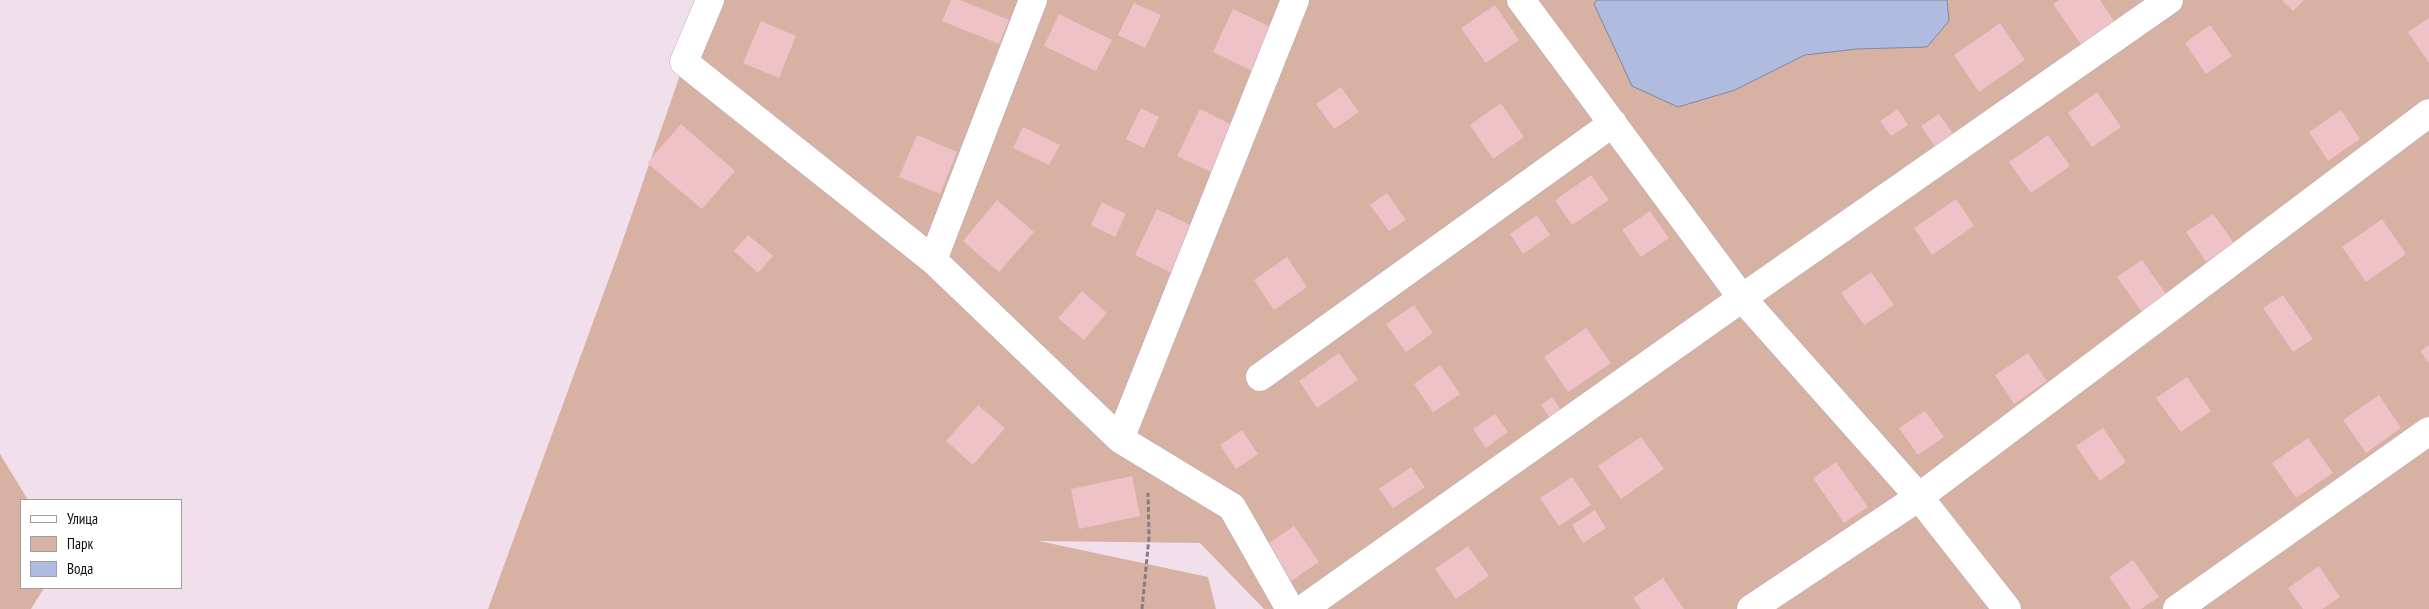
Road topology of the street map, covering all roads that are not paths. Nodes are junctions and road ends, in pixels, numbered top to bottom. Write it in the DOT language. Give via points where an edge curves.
graph roads {
  1 [pos="710,0"];
  2 [pos="1033,0"];
  3 [pos="1295,0"];
  4 [pos="1522,0"];
  5 [pos="2168,0"];
  6 [pos="2429,113"];
  7 [pos="1612,123"];
  8 [pos="933,260"];
  9 [pos="1742,298"];
  10 [pos="1260,377"];
  11 [pos="2429,431"];
  12 [pos="1120,439"];
  13 [pos="1919,497"];
  14 [pos="1290,609"];
  15 [pos="1303,609"];
  16 [pos="1751,609"];
  17 [pos="2007,609"];
  18 [pos="2177,609"];
  1 -- 8 [label="street" via="684,62"];
  2 -- 8 [label="street"];
  3 -- 12 [label="street"];
  4 -- 7 [label="street"];
  5 -- 9 [label="street"];
  6 -- 13 [label="street"];
  7 -- 9 [label="street"];
  7 -- 10 [label="street"];
  8 -- 12 [label="street"];
  9 -- 13 [label="street"];
  9 -- 15 [label="street"];
  11 -- 18 [label="street"];
  12 -- 14 [label="street" via="1232,508"];
  13 -- 16 [label="street"];
  13 -- 17 [label="street"];
}
